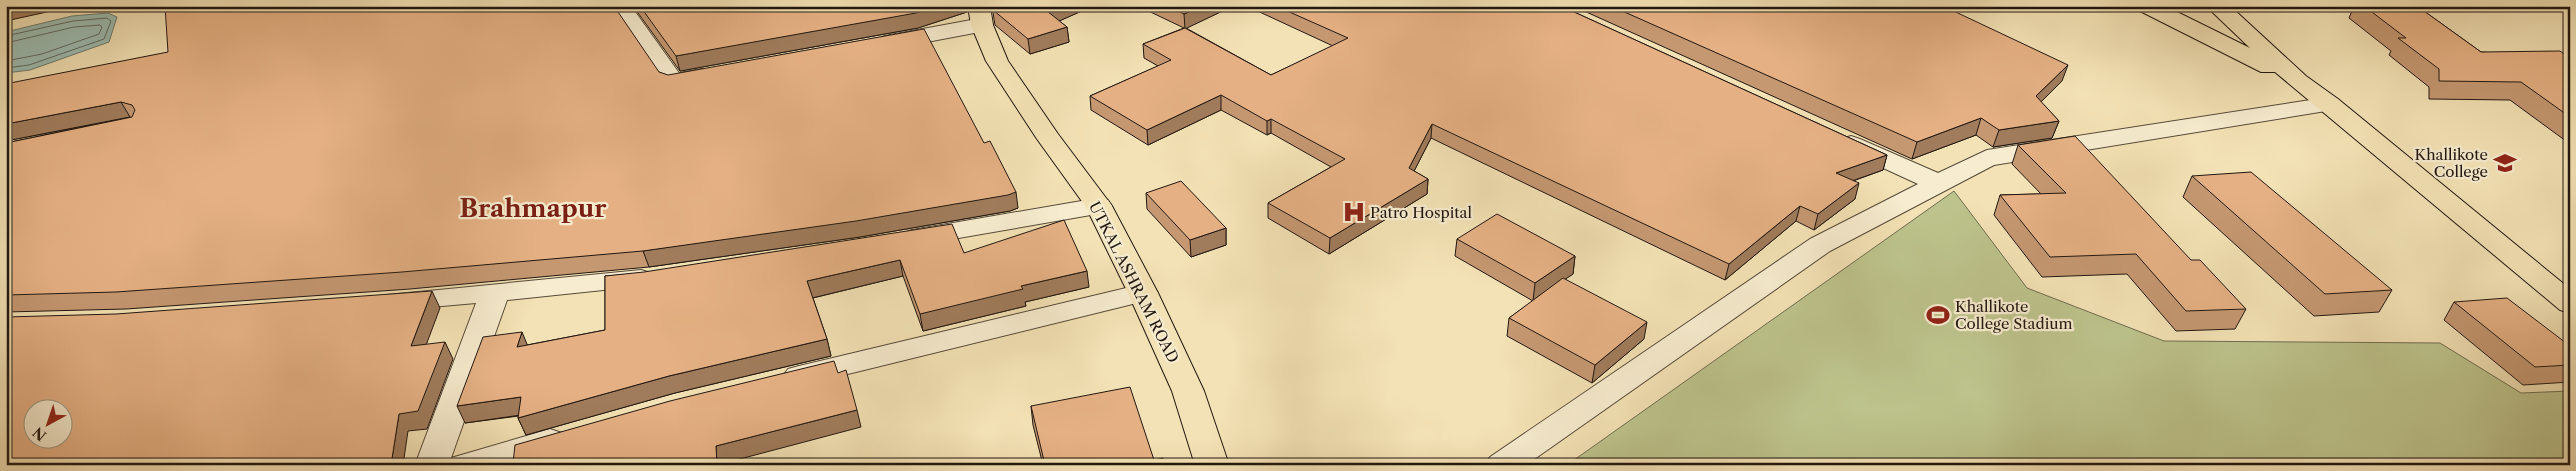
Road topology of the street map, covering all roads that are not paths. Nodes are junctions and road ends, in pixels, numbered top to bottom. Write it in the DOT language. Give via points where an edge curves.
graph roads {
  1 [pos="620,6"];
  2 [pos="2185,6"];
  3 [pos="2217,6"];
  4 [pos="2151,8"];
  5 [pos="980,16"];
  6 [pos="866,46"];
  7 [pos="721,72"];
  8 [pos="2298,81"];
  9 [pos="2330,104"];
  10 [pos="1830,134"];
  11 [pos="1938,183"];
  12 [pos="1099,206"];
  13 [pos="889,242"];
  14 [pos="668,275"];
  15 [pos="496,292"];
  16 [pos="1143,293"];
  17 [pos="373,302"];
  18 [pos="2570,304"];
  19 [pos="771,383"];
  20 [pos="579,433"];
  21 [pos="432,465"];
  22 [pos="464,465"];
  23 [pos="1212,465"];
  24 [pos="1502,465"];
  1 -- 7 [label="street" via="672,81"];
  2 -- 4 [label="main road"];
  3 -- 8 [label="main road"];
  4 -- 8 [label="main road"];
  5 -- 6 [label="street"];
  5 -- 12 [label="main road, UTKAL ASHRAM ROAD" via="997,61"];
  8 -- 9 [label="main road"];
  9 -- 11 [label="street" via="1987,158"];
  9 -- 18 [label="main road"];
  10 -- 11 [label="street"];
  11 -- 24 [label="street" via="1820,245"];
  12 -- 13 [label="street"];
  12 -- 16 [label="main road, UTKAL ASHRAM ROAD"];
  14 -- 15 [label="street"];
  15 -- 17 [label="street"];
  15 -- 21 [label="street"];
  16 -- 19 [label="street"];
  16 -- 23 [label="main road, UTKAL ASHRAM ROAD" via="1188,391"];
  20 -- 22 [label="street"];
}
